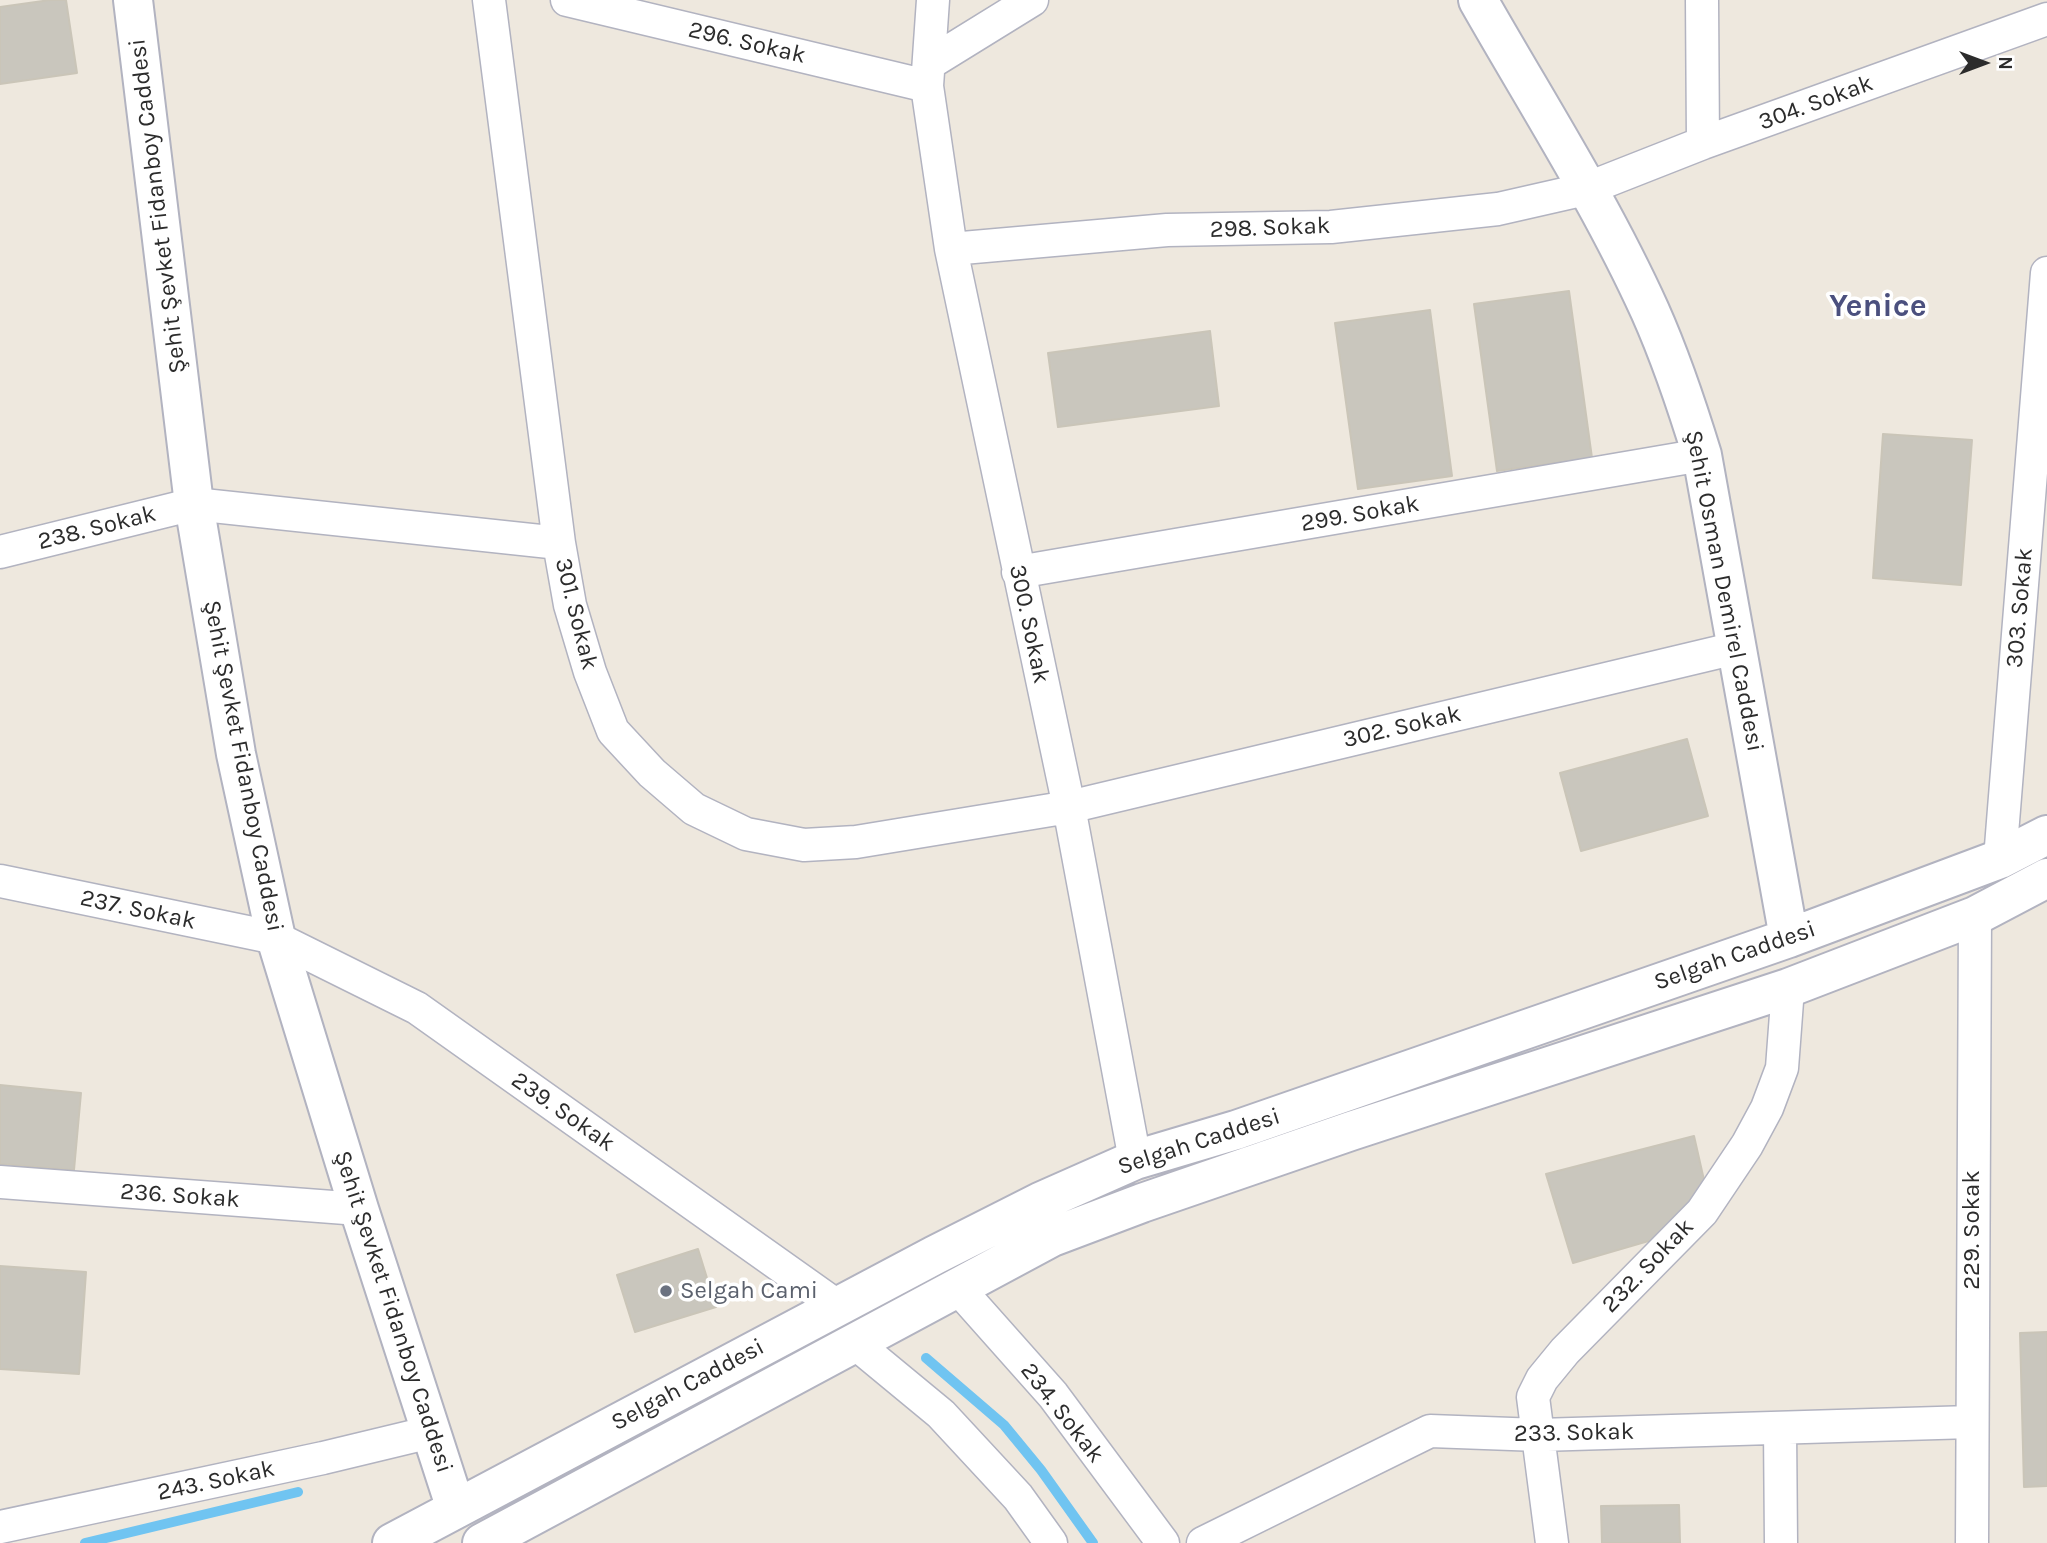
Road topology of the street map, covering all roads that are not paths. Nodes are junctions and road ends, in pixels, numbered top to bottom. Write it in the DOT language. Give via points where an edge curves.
graph roads {
  1 [pos="132,0"];
  2 [pos="489,0"];
  3 [pos="566,0"];
  4 [pos="933,0"];
  5 [pos="1032,0"];
  6 [pos="1478,0"];
  7 [pos="1702,0"];
  8 [pos="2047,19"];
  9 [pos="928,75"];
  10 [pos="1703,143"];
  11 [pos="1586,189"];
  12 [pos="951,249"];
  13 [pos="2047,273"];
  14 [pos="1702,455"];
  15 [pos="194,504"];
  16 [pos="559,543"];
  17 [pos="0,552"];
  18 [pos="1018,572"];
  19 [pos="1736,648"];
  20 [pos="1069,807"];
  21 [pos="2047,835"];
  22 [pos="2000,859"];
  23 [pos="2047,878"];
  24 [pos="0,881"];
  25 [pos="1975,916"];
  26 [pos="1789,937"];
  27 [pos="276,939"];
  28 [pos="1788,988"];
  29 [pos="1135,1160"];
  30 [pos="0,1182"];
  31 [pos="359,1209"];
  32 [pos="957,1287"];
  33 [pos="837,1306"];
  34 [pos="855,1343"];
  35 [pos="1971,1422"];
  36 [pos="1780,1428"];
  37 [pos="432,1433"];
  38 [pos="1539,1435"];
  39 [pos="456,1509"];
  40 [pos="0,1528"];
  41 [pos="392,1543"];
  42 [pos="482,1543"];
  43 [pos="1051,1543"];
  44 [pos="1163,1543"];
  45 [pos="1203,1543"];
  46 [pos="1552,1543"];
  47 [pos="1781,1543"];
  48 [pos="1972,1543"];
  1 -- 15 [label="main road, Şehit Şevket Fidanboy Caddesi"];
  2 -- 16 [label="street, 301. Sokak"];
  3 -- 9 [label="street, 296. Sokak"];
  4 -- 9 [label="street, 300. Sokak"];
  5 -- 9 [label="street"];
  6 -- 11 [label="main road, Şehit Osman Demirel Caddesi"];
  7 -- 10 [label="street"];
  8 -- 10 [label="street, 304. Sokak"];
  9 -- 12 [label="street, 300. Sokak"];
  10 -- 11 [label="street, 304. Sokak"];
  11 -- 12 [label="street, 298. Sokak" via="1498,209 1331,228 1167,230"];
  11 -- 14 [label="main road, Şehit Osman Demirel Caddesi" via="1650,312 1683,392"];
  12 -- 18 [label="street, 300. Sokak"];
  13 -- 22 [label="street, 303. Sokak"];
  14 -- 18 [label="street, 299. Sokak"];
  14 -- 19 [label="main road, Şehit Osman Demirel Caddesi"];
  15 -- 16 [label="street, 238. Sokak"];
  15 -- 17 [label="street, 238. Sokak"];
  15 -- 27 [label="main road, Şehit Şevket Fidanboy Caddesi" via="236,754"];
  16 -- 20 [label="street, 301. Sokak" via="574,619 613,731 694,809 746,834 804,845 856,842"];
  18 -- 20 [label="street, 300. Sokak"];
  19 -- 20 [label="street, 302. Sokak"];
  19 -- 26 [label="main road, Şehit Osman Demirel Caddesi"];
  20 -- 29 [label="street, 300. Sokak"];
  21 -- 22 [label="main road, Selgah Caddesi"];
  22 -- 26 [label="main road, Selgah Caddesi"];
  23 -- 25 [label="main road, Selgah Caddesi"];
  24 -- 27 [label="street, 237. Sokak"];
  25 -- 28 [label="main road, Selgah Caddesi"];
  25 -- 35 [label="street, 229. Sokak"];
  26 -- 29 [label="main road, Selgah Caddesi" via="1236,1130"];
  27 -- 31 [label="main road, Şehit Şevket Fidanboy Caddesi"];
  27 -- 33 [label="street, 239. Sokak" via="417,1008"];
  28 -- 32 [label="main road, Selgah Caddesi" via="1142,1203 1052,1237"];
  28 -- 38 [label="street, 232. Sokak" via="1782,1068 1747,1145 1702,1212 1542,1379 1533,1396"];
  29 -- 33 [label="main road, Selgah Caddesi" via="1040,1202"];
  30 -- 31 [label="street, 236. Sokak"];
  31 -- 37 [label="main road, Şehit Şevket Fidanboy Caddesi"];
  32 -- 34 [label="main road, Selgah Caddesi"];
  32 -- 44 [label="street, 234. Sokak" via="1053,1395"];
  33 -- 39 [label="main road, Selgah Caddesi"];
  34 -- 42 [label="main road, Selgah Caddesi"];
  34 -- 43 [label="street" via="941,1414 1018,1497"];
  35 -- 36 [label="street, 233. Sokak"];
  35 -- 48 [label="street, 229. Sokak"];
  36 -- 38 [label="street, 233. Sokak"];
  36 -- 47 [label="street"];
  37 -- 39 [label="main road, Şehit Şevket Fidanboy Caddesi"];
  37 -- 40 [label="street, 243. Sokak"];
  38 -- 45 [label="street, 233. Sokak" via="1430,1431"];
  38 -- 46 [label="street, 232. Sokak"];
  39 -- 41 [label="main road, Selgah Caddesi"];
}
